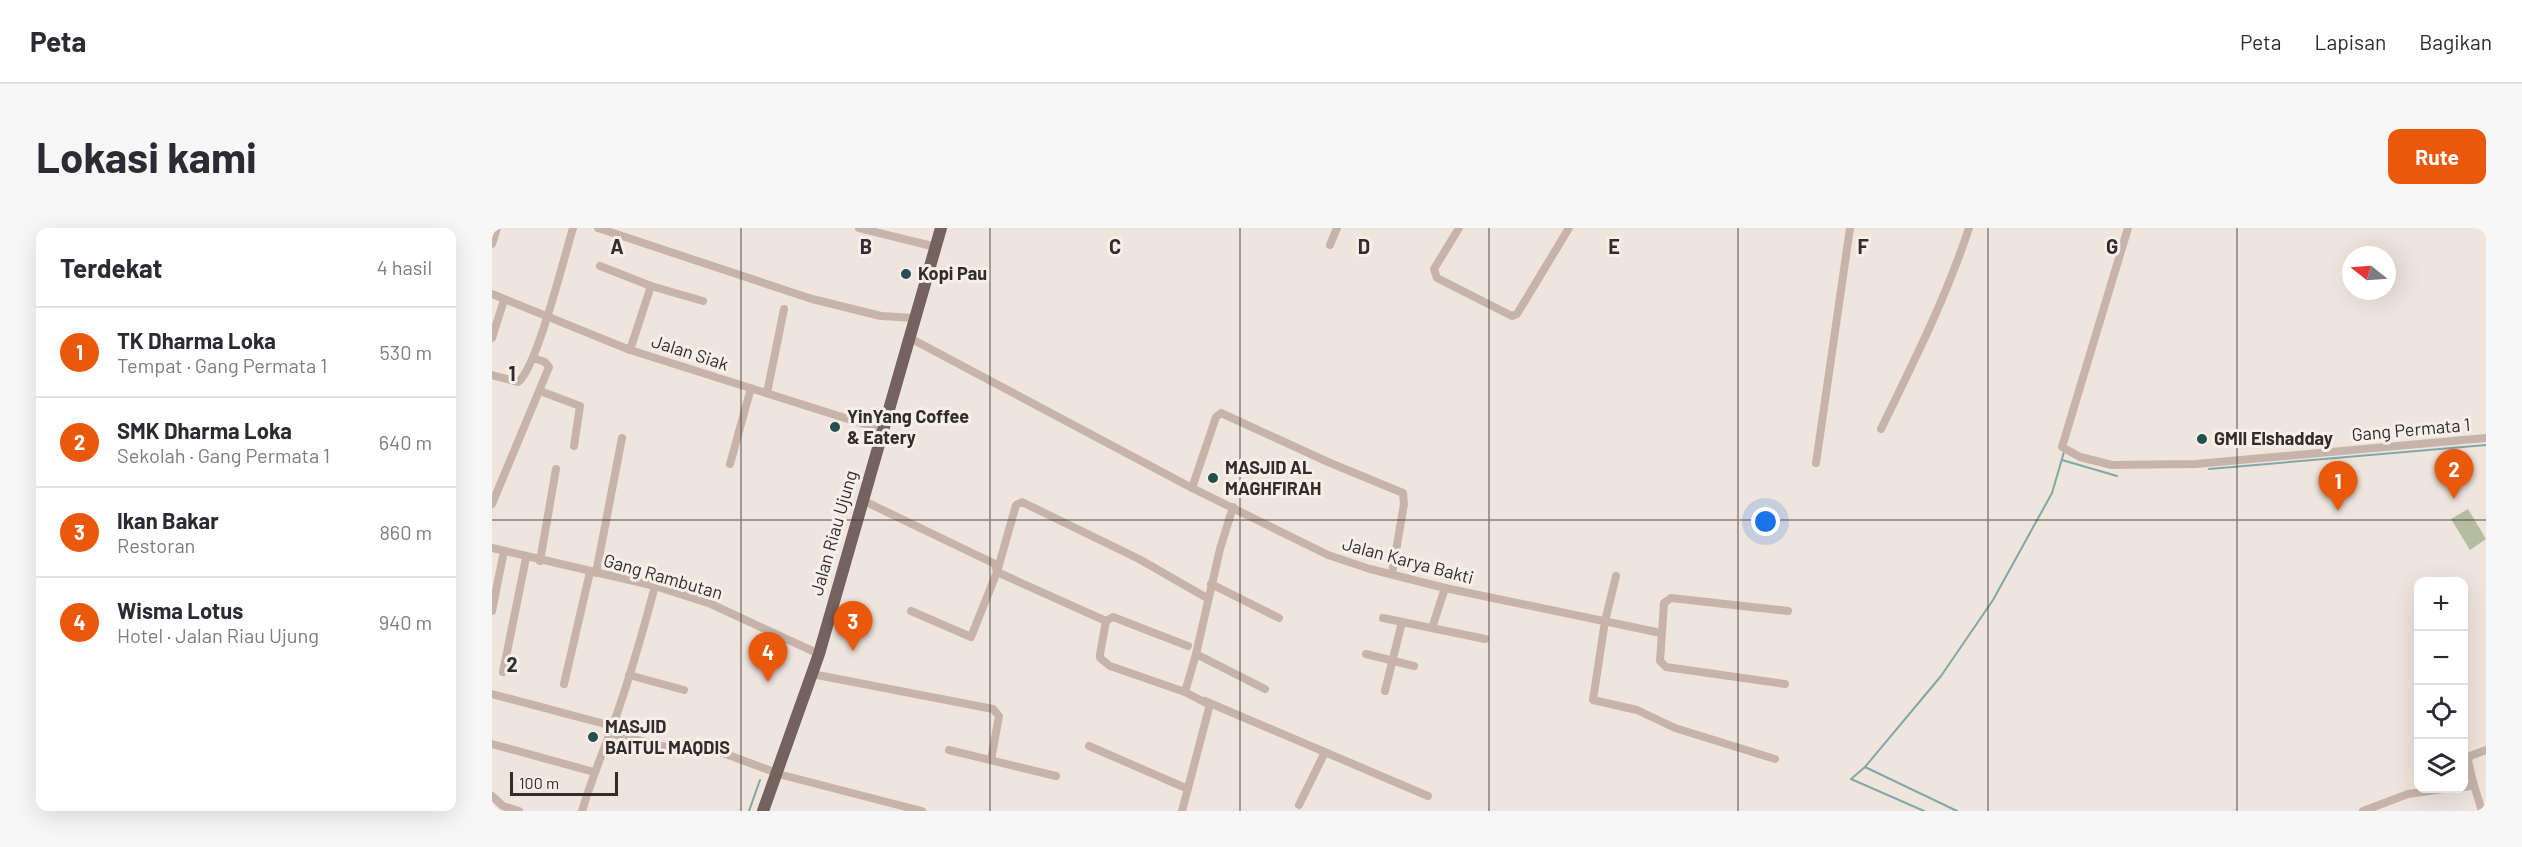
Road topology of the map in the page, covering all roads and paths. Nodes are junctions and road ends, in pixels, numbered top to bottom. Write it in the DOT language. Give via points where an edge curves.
graph roads {
  1 [pos="497,228"];
  2 [pos="573,228"];
  3 [pos="598,228"];
  4 [pos="859,228"];
  5 [pos="940,228"];
  6 [pos="1337,228"];
  7 [pos="1459,228"];
  8 [pos="1569,228"];
  9 [pos="1850,228"];
  10 [pos="1969,228"];
  11 [pos="2128,228"];
  12 [pos="492,244"];
  13 [pos="1330,245"];
  14 [pos="936,247"];
  15 [pos="600,266"];
  16 [pos="651,286"];
  17 [pos="492,294"];
  18 [pos="504,300"];
  19 [pos="703,301"];
  20 [pos="784,309"];
  21 [pos="547,317"];
  22 [pos="914,318"];
  23 [pos="908,337"];
  24 [pos="492,338"];
  25 [pos="630,350"];
  26 [pos="533,358"];
  27 [pos="492,375"];
  28 [pos="751,388"];
  29 [pos="540,391"];
  30 [pos="767,393"];
  31 [pos="1881,429"];
  32 [pos="884,430"];
  33 [pos="622,438"];
  34 [pos="2486,438"];
  35 [pos="574,446"];
  36 [pos="730,464"];
  37 [pos="1816,464"];
  38 [pos="556,469"];
  39 [pos="1192,488"];
  40 [pos="862,500"];
  41 [pos="492,504"];
  42 [pos="1233,507"];
  43 [pos="492,548"];
  44 [pos="504,551"];
  45 [pos="526,558"];
  46 [pos="540,561"];
  47 [pos="997,572"];
  48 [pos="593,573"];
  49 [pos="1392,574"];
  50 [pos="1616,576"];
  51 [pos="1211,584"];
  52 [pos="655,586"];
  53 [pos="1445,588"];
  54 [pos="1207,598"];
  55 [pos="492,610"];
  56 [pos="911,611"];
  57 [pos="1788,611"];
  58 [pos="1280,618"];
  59 [pos="1383,618"];
  60 [pos="1107,620"];
  61 [pos="1605,621"];
  62 [pos="1402,622"];
  63 [pos="1432,628"];
  64 [pos="1661,633"];
  65 [pos="1485,639"];
  66 [pos="1188,646"];
  67 [pos="819,654"];
  68 [pos="1196,654"];
  69 [pos="1366,654"];
  70 [pos="1392,661"];
  71 [pos="1414,666"];
  72 [pos="503,672"];
  73 [pos="812,674"];
  74 [pos="629,675"];
  75 [pos="564,684"];
  76 [pos="1785,684"];
  77 [pos="1264,689"];
  78 [pos="684,690"];
  79 [pos="1385,691"];
  80 [pos="1185,692"];
  81 [pos="492,694"];
  82 [pos="1207,704"];
  83 [pos="610,733"];
  84 [pos="492,744"];
  85 [pos="1089,746"];
  86 [pos="949,750"];
  87 [pos="2486,750"];
  88 [pos="1325,752"];
  89 [pos="1775,759"];
  90 [pos="991,760"];
  91 [pos="594,772"];
  92 [pos="777,772"];
  93 [pos="1056,776"];
  94 [pos="2473,782"];
  95 [pos="2468,786"];
  96 [pos="1188,789"];
  97 [pos="2417,793"];
  98 [pos="492,796"];
  99 [pos="1428,796"];
  100 [pos="1299,805"];
  101 [pos="519,811"];
  102 [pos="582,811"];
  103 [pos="763,811"];
  104 [pos="922,811"];
  105 [pos="1182,811"];
  106 [pos="2363,811"];
  107 [pos="2482,811"];
  1 -- 12 [label="street"];
  2 -- 21 [label="street"];
  3 -- 22 [label="street" via="812,299 881,316"];
  4 -- 14 [label="street"];
  5 -- 14 [label="main road, Jalan Riau Ujung"];
  6 -- 13 [label="street"];
  7 -- 8 [label="street" via="1434,269 1437,278 1512,316 1517,314"];
  9 -- 37 [label="street"];
  10 -- 31 [label="street" via="1926,339"];
  11 -- 34 [label="street, Gang Permata 1" via="2065,449 2112,465 2196,464"];
  14 -- 22 [label="main road, Jalan Riau Ujung"];
  15 -- 16 [label="street"];
  16 -- 19 [label="street"];
  16 -- 25 [label="street"];
  17 -- 18 [label="street, Jalan Siak"];
  18 -- 21 [label="street, Jalan Siak"];
  18 -- 24 [label="street"];
  20 -- 30 [label="street"];
  21 -- 25 [label="street, Jalan Siak"];
  21 -- 26 [label="street"];
  22 -- 23 [label="main road, Jalan Riau Ujung"];
  23 -- 32 [label="main road, Jalan Riau Ujung"];
  23 -- 39 [label="street, Jalan Karya Bakti"];
  25 -- 28 [label="street, Jalan Siak"];
  26 -- 27 [label="street" via="518,382"];
  26 -- 29 [label="street" via="549,367"];
  28 -- 30 [label="street, Jalan Siak"];
  28 -- 36 [label="street"];
  29 -- 35 [label="street" via="580,406"];
  29 -- 41 [label="street"];
  30 -- 32 [label="street, Jalan Siak"];
  32 -- 40 [label="main road, Jalan Riau Ujung"];
  33 -- 48 [label="street"];
  38 -- 46 [label="street"];
  39 -- 42 [label="street, Jalan Karya Bakti"];
  39 -- 49 [label="street" via="1216,417 1221,413 1403,493"];
  40 -- 47 [label="street" via="993,561"];
  40 -- 67 [label="main road, Jalan Riau Ujung"];
  42 -- 49 [label="street, Jalan Karya Bakti" via="1329,555"];
  42 -- 51 [label="street"];
  43 -- 44 [label="street, Gang Rambutan"];
  44 -- 45 [label="street, Gang Rambutan"];
  44 -- 55 [label="street"];
  45 -- 46 [label="street, Gang Rambutan"];
  45 -- 72 [label="street"];
  46 -- 48 [label="street, Gang Rambutan"];
  47 -- 54 [label="street" via="1016,504 1022,502 1097,537"];
  47 -- 56 [label="street" via="971,637"];
  47 -- 60 [label="street"];
  48 -- 52 [label="street, Gang Rambutan"];
  48 -- 75 [label="street"];
  49 -- 53 [label="street, Jalan Karya Bakti"];
  50 -- 61 [label="street"];
  51 -- 54 [label="street"];
  51 -- 58 [label="street"];
  52 -- 67 [label="street, Gang Rambutan" via="729,611"];
  52 -- 74 [label="street"];
  53 -- 61 [label="street, Jalan Karya Bakti"];
  53 -- 63 [label="street"];
  54 -- 68 [label="street"];
  57 -- 64 [label="street" via="1671,598 1664,603"];
  59 -- 62 [label="street"];
  60 -- 66 [label="street" via="1113,617"];
  60 -- 80 [label="street" via="1100,654 1105,663"];
  61 -- 64 [label="street, Jalan Karya Bakti"];
  61 -- 89 [label="street" via="1593,700 1637,710 1675,728"];
  62 -- 63 [label="street"];
  62 -- 70 [label="street"];
  63 -- 65 [label="street"];
  64 -- 76 [label="street" via="1660,661 1666,667"];
  67 -- 73 [label="main road, Jalan Riau Ujung"];
  68 -- 77 [label="street"];
  68 -- 80 [label="street"];
  69 -- 70 [label="street"];
  70 -- 71 [label="street"];
  70 -- 79 [label="street"];
  73 -- 90 [label="street" via="993,709 999,716"];
  73 -- 92 [label="main road, Jalan Riau Ujung"];
  74 -- 78 [label="street"];
  74 -- 83 [label="street"];
  80 -- 82 [label="street"];
  81 -- 83 [label="street" via="605,724"];
  82 -- 88 [label="street"];
  82 -- 96 [label="street"];
  83 -- 91 [label="street"];
  83 -- 92 [label="street" via="670,747 696,743"];
  84 -- 91 [label="street"];
  85 -- 96 [label="street"];
  86 -- 90 [label="street"];
  87 -- 94 [label="street" via="2469,758"];
  88 -- 99 [label="street"];
  88 -- 100 [label="street"];
  90 -- 93 [label="street"];
  91 -- 102 [label="street"];
  92 -- 103 [label="main road, Jalan Riau Ujung"];
  92 -- 104 [label="street"];
  94 -- 95 [label="street"];
  94 -- 107 [label="street"];
  96 -- 105 [label="street"];
  97 -- 106 [label="street"];
  98 -- 101 [label="street" via="503,806"];
}
